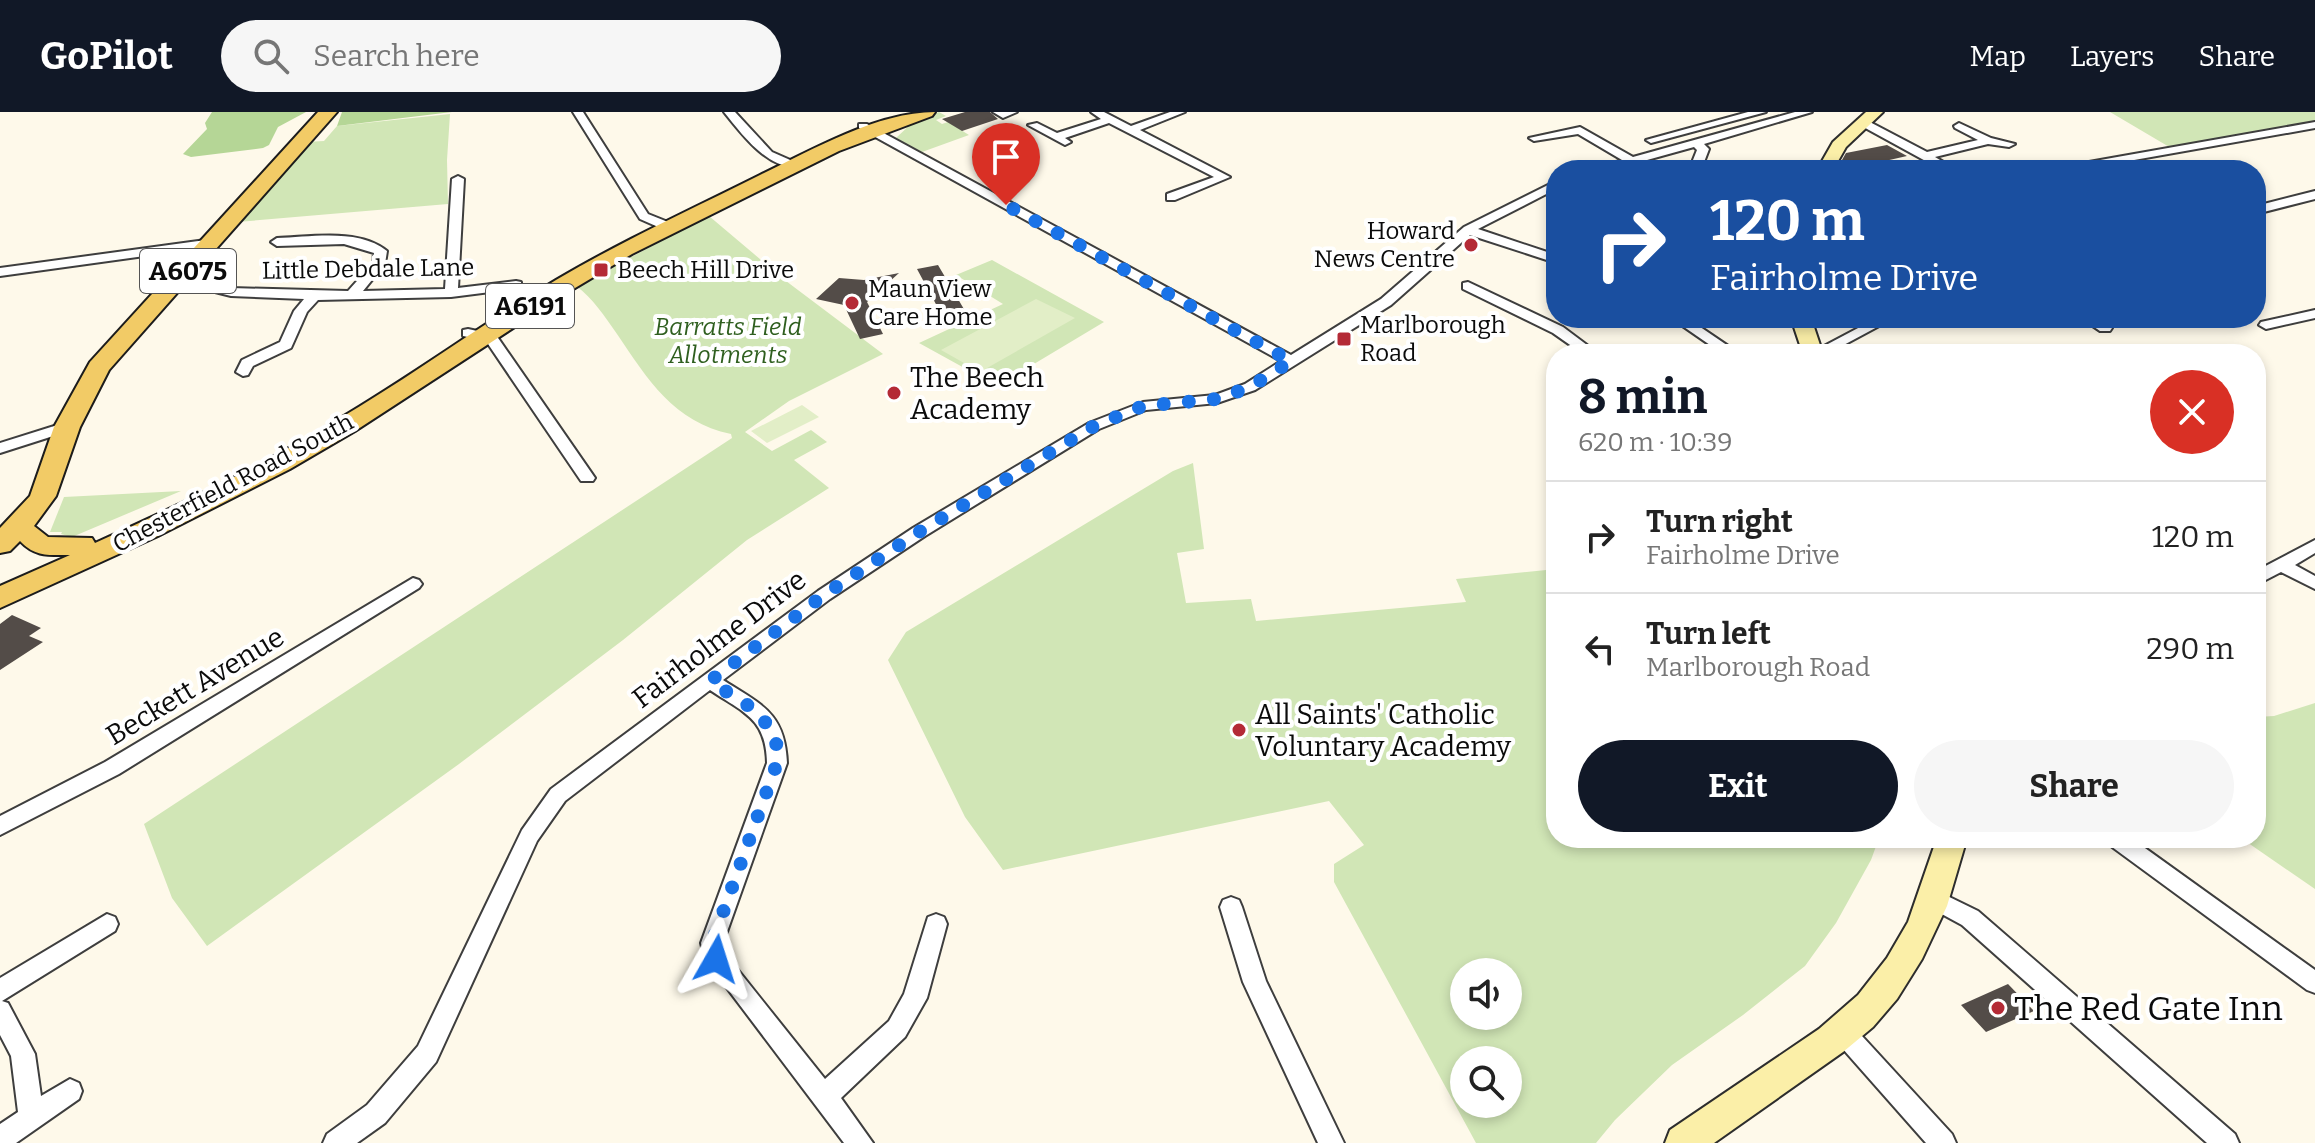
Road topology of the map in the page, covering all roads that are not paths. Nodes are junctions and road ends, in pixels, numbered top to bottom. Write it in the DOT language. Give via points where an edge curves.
graph roads {
  1 [pos="328,112"];
  2 [pos="578,112"];
  3 [pos="729,112"];
  4 [pos="906,112"];
  5 [pos="926,112"];
  6 [pos="998,112"];
  7 [pos="1012,112"];
  8 [pos="1096,112"];
  9 [pos="1180,112"];
  10 [pos="1761,112"];
  11 [pos="1799,113"];
  12 [pos="1869,115"];
  13 [pos="1110,119"];
  14 [pos="1732,119"];
  15 [pos="1954,123"];
  16 [pos="1033,125"];
  17 [pos="2315,125"];
  18 [pos="1749,128"];
  19 [pos="867,129"];
  20 [pos="1132,129"];
  21 [pos="1665,136"];
  22 [pos="1056,137"];
  23 [pos="1534,138"];
  24 [pos="1651,140"];
  25 [pos="1988,141"];
  26 [pos="1690,144"];
  27 [pos="2009,144"];
  28 [pos="1071,145"];
  29 [pos="1926,156"];
  30 [pos="1631,160"];
  31 [pos="1699,160"];
  32 [pos="1830,160"];
  33 [pos="1933,160"];
  34 [pos="2117,160"];
  35 [pos="788,163"];
  36 [pos="458,179"];
  37 [pos="1546,189"];
  38 [pos="2315,195"];
  39 [pos="1171,197"];
  40 [pos="2266,207"];
  41 [pos="663,224"];
  42 [pos="1468,230"];
  43 [pos="277,242"];
  44 [pos="213,243"];
  45 [pos="1546,256"];
  46 [pos="0,272"];
  47 [pos="516,285"];
  48 [pos="1468,286"];
  49 [pos="172,288"];
  50 [pos="451,293"];
  51 [pos="352,295"];
  52 [pos="314,296"];
  53 [pos="2315,314"];
  54 [pos="1546,323"];
  55 [pos="2266,325"];
  56 [pos="1554,328"];
  57 [pos="1693,328"];
  58 [pos="1867,328"];
  59 [pos="476,334"];
  60 [pos="1577,344"];
  61 [pos="1718,344"];
  62 [pos="1835,344"];
  63 [pos="1291,361"];
  64 [pos="243,372"];
  65 [pos="67,427"];
  66 [pos="0,448"];
  67 [pos="587,478"];
  68 [pos="31,523"];
  69 [pos="0,544"];
  70 [pos="82,545"];
  71 [pos="2315,546"];
  72 [pos="2281,565"];
  73 [pos="0,568"];
  74 [pos="2266,573"];
  75 [pos="0,580"];
  76 [pos="2315,583"];
  77 [pos="413,584"];
  78 [pos="0,598"];
  79 [pos="710,681"];
  80 [pos="0,826"];
  81 [pos="1949,848"];
  82 [pos="2129,848"];
  83 [pos="1935,899"];
  84 [pos="1231,907"];
  85 [pos="107,924"];
  86 [pos="936,924"];
  87 [pos="2315,983"];
  88 [pos="0,991"];
  89 [pos="0,1011"];
  90 [pos="1843,1032"];
  91 [pos="70,1091"];
  92 [pos="823,1098"];
  93 [pos="31,1118"];
  94 [pos="0,1139"];
  95 [pos="336,1143"];
  96 [pos="860,1143"];
  97 [pos="1331,1143"];
  98 [pos="1683,1143"];
  99 [pos="1943,1143"];
  100 [pos="2226,1143"];
  1 -- 44 [label="main road, A6075"];
  2 -- 41 [label="street" via="644,216"];
  3 -- 35 [label="street" via="768,154"];
  4 -- 19 [label="main road, Chesterfield Road South / A6191"];
  5 -- 19 [label="main road, Chesterfield Road South / A6191"];
  6 -- 7 [label="street"];
  8 -- 13 [label="street"];
  9 -- 20 [label="street"];
  10 -- 14 [label="street"];
  11 -- 18 [label="street"];
  12 -- 29 [label="street"];
  12 -- 32 [label="street"];
  13 -- 20 [label="street"];
  13 -- 22 [label="street"];
  14 -- 18 [label="street"];
  14 -- 21 [label="street"];
  15 -- 25 [label="street"];
  16 -- 22 [label="street"];
  17 -- 34 [label="street"];
  18 -- 26 [label="street"];
  19 -- 35 [label="main road, Chesterfield Road South / A6191"];
  19 -- 63 [label="street"];
  20 -- 39 [label="street" via="1224,177"];
  21 -- 24 [label="street"];
  21 -- 26 [label="street"];
  22 -- 28 [label="street"];
  23 -- 30 [label="street" via="1580,130"];
  25 -- 27 [label="street"];
  25 -- 29 [label="street"];
  26 -- 30 [label="street"];
  26 -- 31 [label="street" via="1703,149"];
  29 -- 33 [label="street"];
  35 -- 41 [label="main road, Chesterfield Road South / A6191"];
  36 -- 50 [label="street"];
  37 -- 42 [label="street, Fairholme Drive"];
  38 -- 40 [label="street"];
  41 -- 59 [label="main road, Chesterfield Road South / A6191"];
  42 -- 45 [label="street"];
  42 -- 63 [label="street, Fairholme Drive" via="1381,300"];
  43 -- 51 [label="street" via="359,242 381,251 379,264"];
  44 -- 46 [label="street"];
  44 -- 49 [label="main road, A6075"];
  47 -- 50 [label="street, Little Debdale Lane"];
  48 -- 54 [label="street"];
  49 -- 52 [label="street, Little Debdale Lane"];
  49 -- 65 [label="main road, A6075" via="98,367"];
  50 -- 51 [label="street, Little Debdale Lane"];
  51 -- 52 [label="street, Little Debdale Lane"];
  52 -- 64 [label="street" via="286,345 247,363"];
  53 -- 55 [label="street"];
  56 -- 60 [label="street"];
  57 -- 61 [label="street"];
  58 -- 62 [label="street"];
  59 -- 67 [label="street" via="491,338"];
  59 -- 70 [label="main road, Chesterfield Road South / A6191" via="271,456"];
  59 -- 78 [label="main road, Chesterfield Road South / A6191" via="346,426 281,463"];
  63 -- 79 [label="street, Fairholme Drive" via="1250,387 1217,399 1143,406 1094,426 824,595"];
  65 -- 66 [label="street"];
  65 -- 68 [label="main road, A6075"];
  68 -- 69 [label="main road, A6075"];
  68 -- 70 [label="main road" via="41,546"];
  68 -- 73 [label="main road, A6075"];
  70 -- 75 [label="main road, Chesterfield Road South / A6191"];
  71 -- 72 [label="street"];
  72 -- 74 [label="street"];
  72 -- 76 [label="street"];
  77 -- 80 [label="street, Beckett Avenue" via="112,768"];
  79 -- 92 [label="street" via="758,712 776,738 777,763 712,943 716,959"];
  79 -- 95 [label="street, Fairholme Drive" via="558,795 529,836 427,1054 376,1114"];
  81 -- 83 [label="street"];
  82 -- 87 [label="street"];
  83 -- 90 [label="street" via="1896,973"];
  83 -- 100 [label="street" via="1970,918"];
  84 -- 97 [label="street" via="1255,982"];
  85 -- 88 [label="street"];
  86 -- 92 [label="street" via="915,998 897,1029"];
  89 -- 93 [label="street" via="23,1054"];
  90 -- 98 [label="street"];
  90 -- 99 [label="street"];
  91 -- 93 [label="street"];
  92 -- 96 [label="street"];
  93 -- 94 [label="street"];
}
